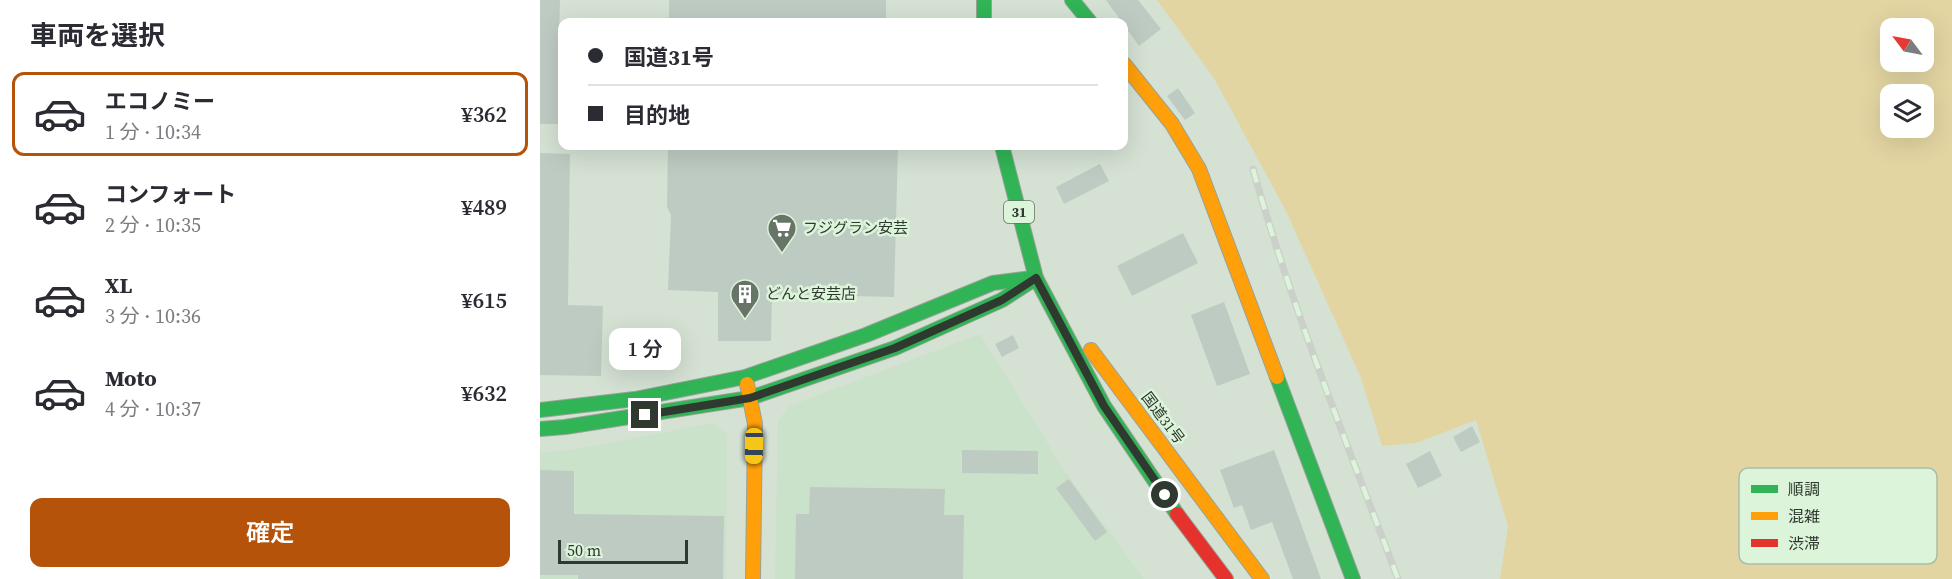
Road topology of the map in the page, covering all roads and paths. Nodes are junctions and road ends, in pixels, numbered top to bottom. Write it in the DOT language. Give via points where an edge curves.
graph roads {
  1 [pos="984,0"];
  2 [pos="1072,0"];
  3 [pos="984,18"];
  4 [pos="1087,18"];
  5 [pos="1128,69"];
  6 [pos="1003,150"];
  7 [pos="1036,278"];
  8 [pos="745,377"];
  9 [pos="750,398"];
  10 [pos="540,410"];
  11 [pos="540,429"];
  12 [pos="753,579"];
  13 [pos="1226,579"];
  14 [pos="1262,579"];
  15 [pos="1353,579"];
  1 -- 3 [label="main road"];
  2 -- 4 [label="main road"];
  5 -- 15 [label="main road" via="1172,124 1199,169"];
  6 -- 7 [label="main road, 国道31号 / 31"];
  7 -- 8 [label="main road" via="993,283 866,335"];
  7 -- 9 [label="main road" via="1002,300 895,348"];
  7 -- 13 [label="main road, 国道31号 / 31" via="1104,406"];
  7 -- 14 [label="main road, 国道31号 / 31"];
  8 -- 9 [label="main road"];
  8 -- 10 [label="main road" via="635,399"];
  9 -- 11 [label="main road"];
  9 -- 12 [label="main road" via="755,424"];
}
